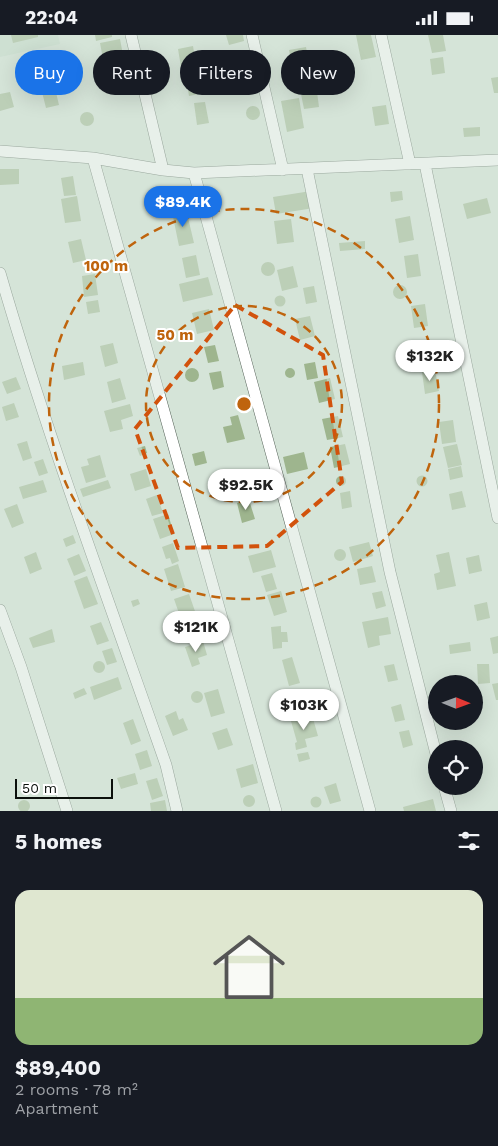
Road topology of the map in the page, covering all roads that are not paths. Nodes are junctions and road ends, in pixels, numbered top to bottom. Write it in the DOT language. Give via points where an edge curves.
graph roads {
  1 [pos="130,35"];
  2 [pos="252,35"];
  3 [pos="381,35"];
  4 [pos="0,151"];
  5 [pos="93,158"];
  6 [pos="498,161"];
  7 [pos="425,163"];
  8 [pos="410,164"];
  9 [pos="307,169"];
  10 [pos="163,170"];
  11 [pos="283,170"];
  12 [pos="194,173"];
  13 [pos="0,273"];
  14 [pos="498,519"];
  15 [pos="0,609"];
  16 [pos="432,740"];
  17 [pos="447,795"];
  18 [pos="66,811"];
  19 [pos="177,811"];
  20 [pos="276,811"];
  21 [pos="370,811"];
  22 [pos="451,811"];
  1 -- 10 [label="street"];
  2 -- 11 [label="street"];
  3 -- 8 [label="street"];
  4 -- 5 [label="street"];
  5 -- 10 [label="street"];
  5 -- 20 [label="street"];
  6 -- 7 [label="street"];
  7 -- 8 [label="street"];
  7 -- 14 [label="street"];
  8 -- 9 [label="street"];
  9 -- 11 [label="street"];
  9 -- 16 [label="street" via="390,572"];
  10 -- 12 [label="street"];
  11 -- 12 [label="street"];
  12 -- 21 [label="street"];
  13 -- 19 [label="street" via="63,473 166,765"];
  15 -- 18 [label="street"];
  17 -- 22 [label="street"];
}
